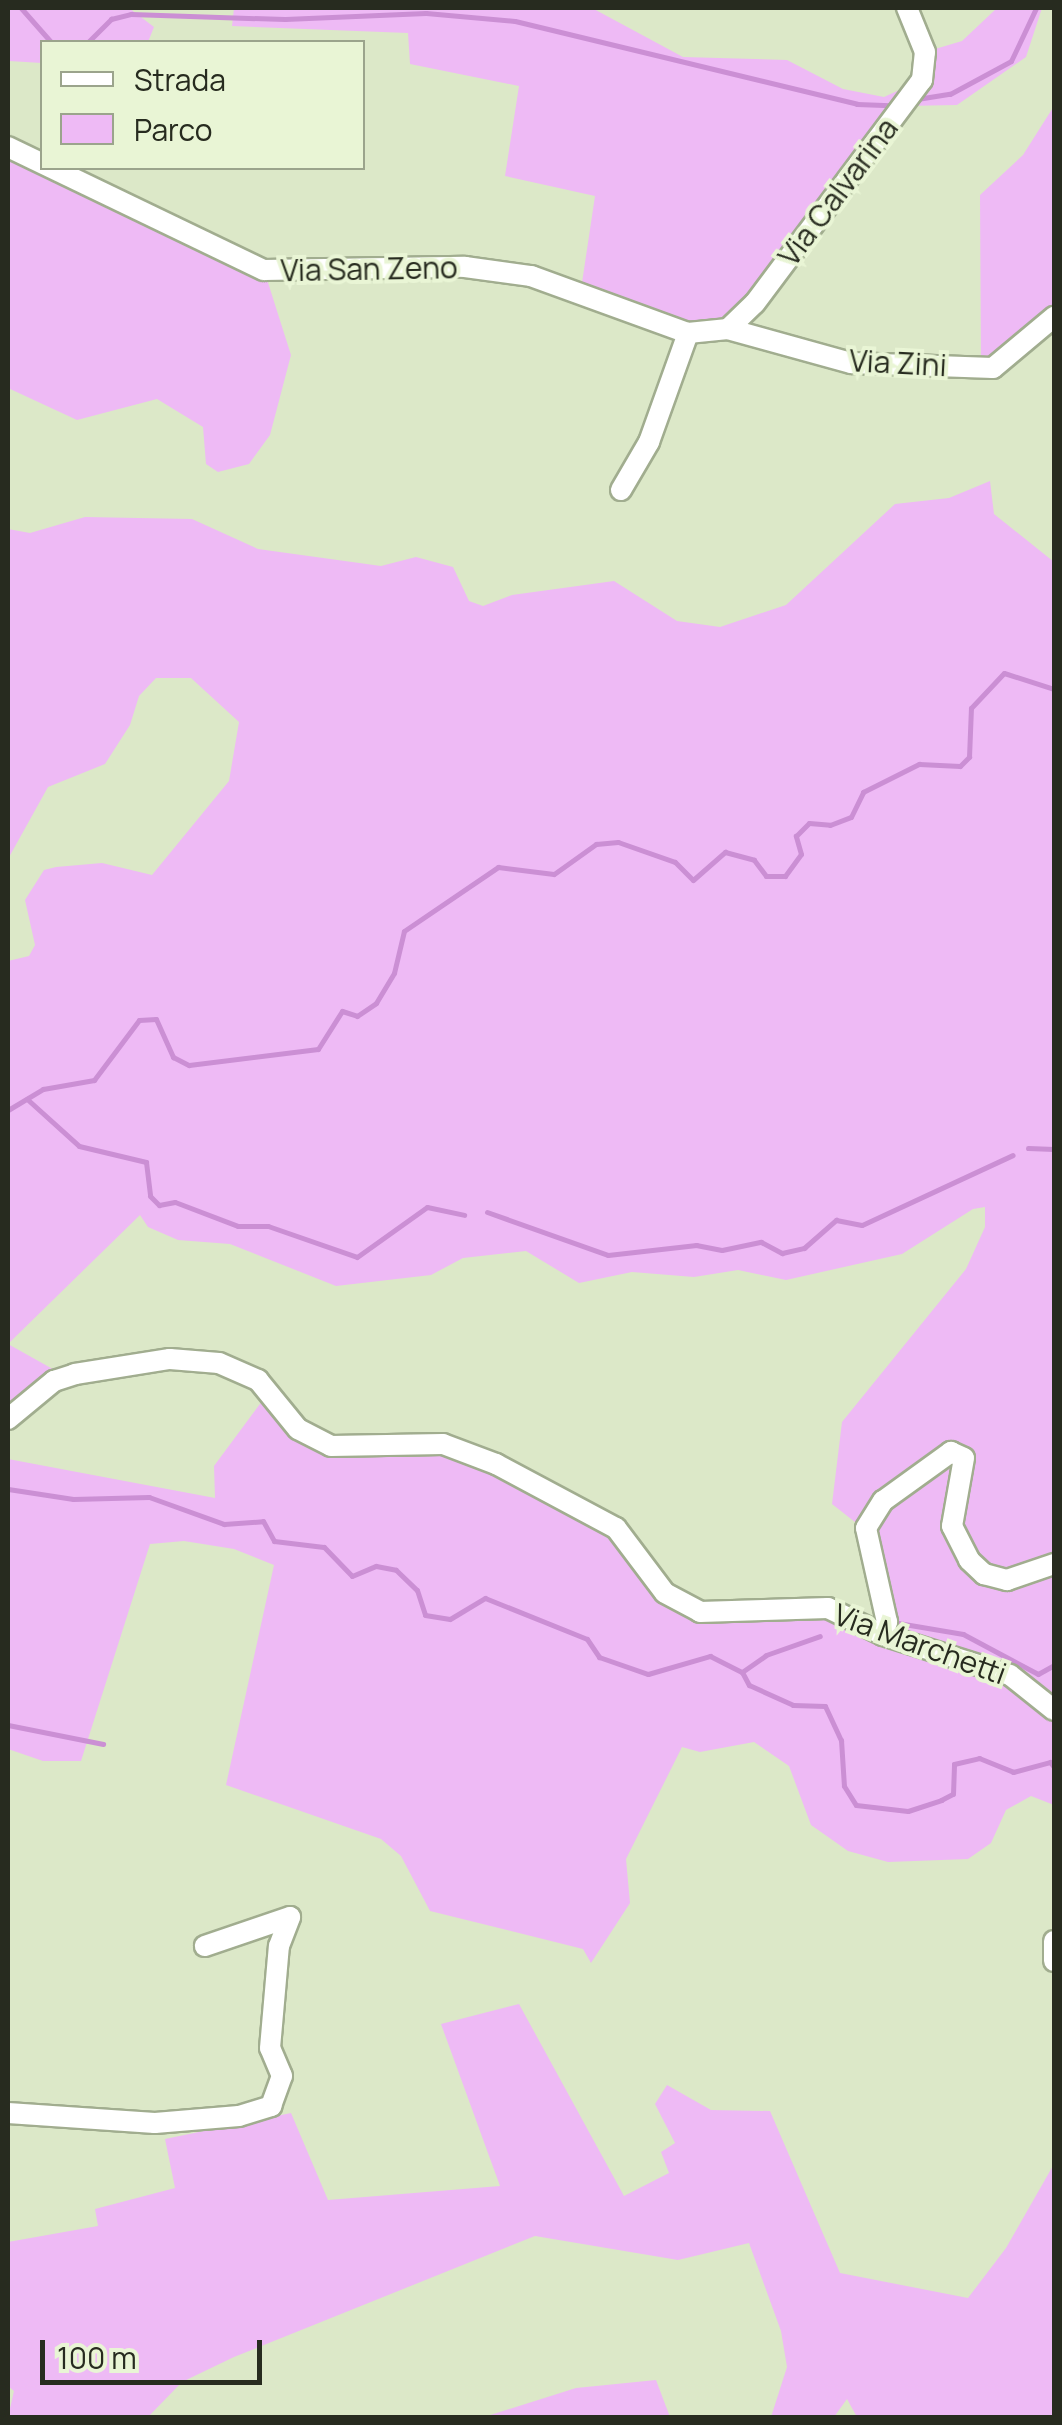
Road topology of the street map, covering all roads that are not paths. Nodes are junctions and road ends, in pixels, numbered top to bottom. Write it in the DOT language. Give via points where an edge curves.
graph roads {
  1 [pos="907,8"];
  2 [pos="8,148"];
  3 [pos="40,163"];
  4 [pos="54,170"];
  5 [pos="1054,317"];
  6 [pos="728,329"];
  7 [pos="688,333"];
  8 [pos="621,490"];
  9 [pos="8,1420"];
  10 [pos="1054,1564"];
  11 [pos="882,1635"];
  12 [pos="1054,1710"];
  13 [pos="1054,1940"];
  14 [pos="205,1946"];
  15 [pos="1054,1961"];
  16 [pos="8,2113"];
  1 -- 6 [label="street, Via Calvarina" via="925,52 922,80 754,304"];
  2 -- 3 [label="street, Via San Zeno"];
  4 -- 7 [label="street, Via San Zeno" via="264,270 465,267 531,276"];
  5 -- 6 [label="street, Via Zini" via="993,368 851,363 777,348"];
  6 -- 7 [label="street"];
  7 -- 8 [label="street" via="650,442"];
  9 -- 11 [label="street, Via Marchetti" via="54,1380 75,1374 170,1358 220,1363 258,1380 298,1429 331,1446 442,1444 496,1464 616,1528 664,1593 700,1612 808,1606"];
  10 -- 11 [label="street" via="1007,1580 984,1574 969,1560 952,1526 964,1458 951,1452 883,1501 866,1528 887,1622"];
  11 -- 12 [label="street, Via Marchetti" via="1010,1675"];
  13 -- 15 [label="street"];
  14 -- 16 [label="street" via="290,1917 278,1946 270,2048 282,2076 271,2106 155,2124"];
}
